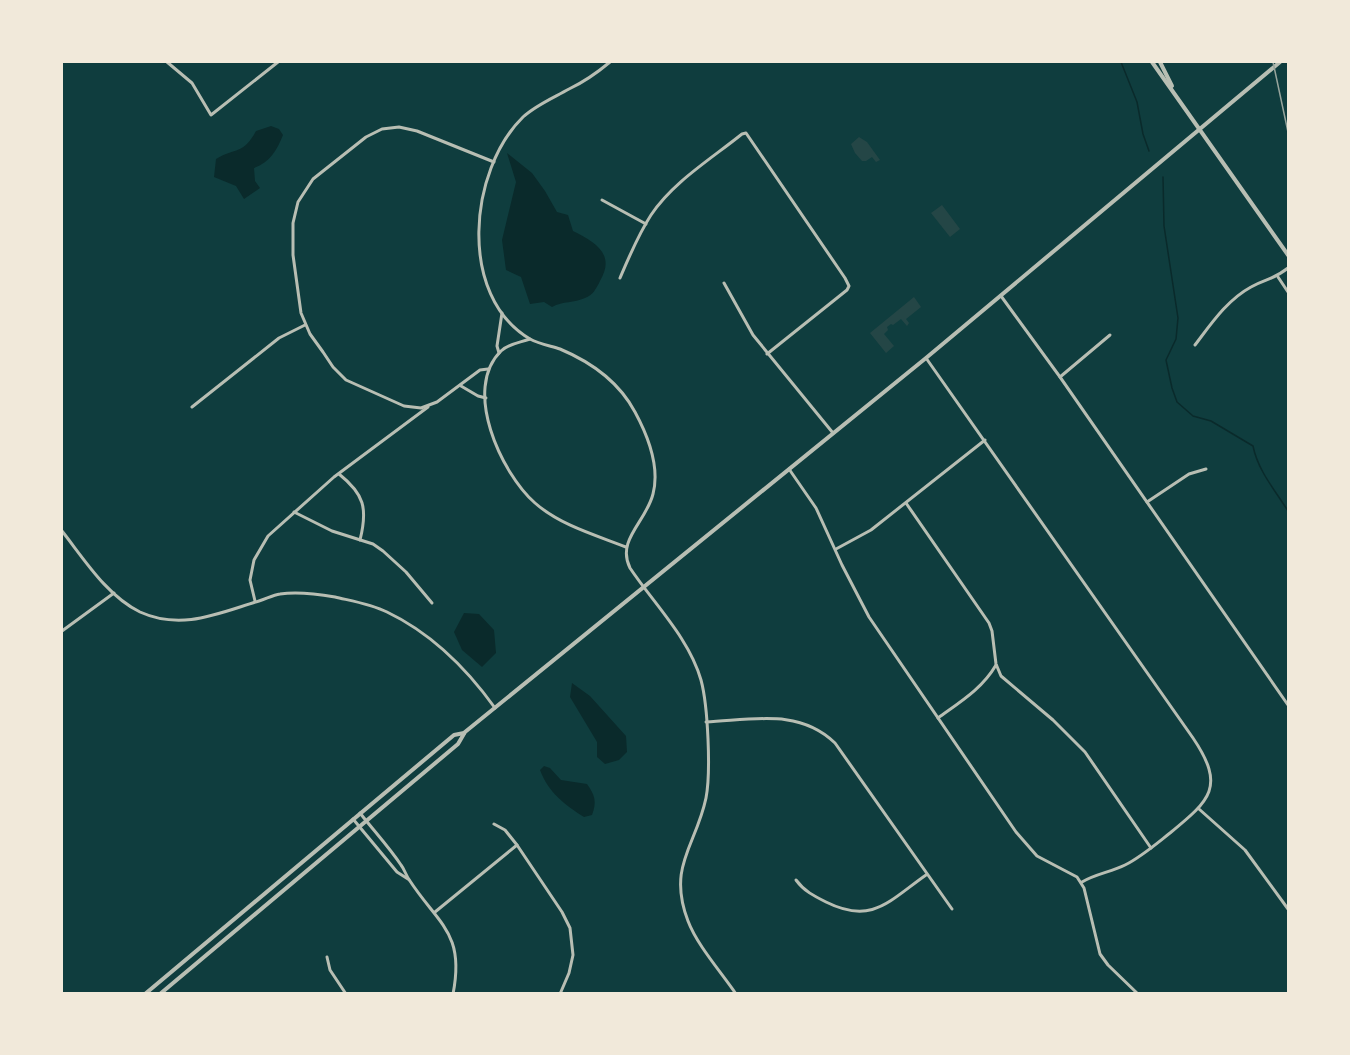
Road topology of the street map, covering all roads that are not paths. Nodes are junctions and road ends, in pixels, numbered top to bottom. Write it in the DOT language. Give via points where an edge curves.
graph roads {
  1 [pos="167,62"];
  2 [pos="278,62"];
  3 [pos="610,62"];
  4 [pos="1152,62"];
  5 [pos="1160,62"];
  6 [pos="1280,62"];
  7 [pos="1176,95"];
  8 [pos="1201,129"];
  9 [pos="494,162"];
  10 [pos="602,200"];
  11 [pos="646,224"];
  12 [pos="1288,255"];
  13 [pos="1288,268"];
  14 [pos="1278,277"];
  15 [pos="620,278"];
  16 [pos="724,283"];
  17 [pos="1288,292"];
  18 [pos="1000,296"];
  19 [pos="502,313"];
  20 [pos="305,325"];
  21 [pos="1110,335"];
  22 [pos="530,339"];
  23 [pos="1195,345"];
  24 [pos="499,353"];
  25 [pos="767,354"];
  26 [pos="926,358"];
  27 [pos="488,369"];
  28 [pos="1060,376"];
  29 [pos="460,385"];
  30 [pos="486,398"];
  31 [pos="192,406"];
  32 [pos="430,406"];
  33 [pos="833,433"];
  34 [pos="985,440"];
  35 [pos="789,469"];
  36 [pos="1206,469"];
  37 [pos="339,474"];
  38 [pos="1147,502"];
  39 [pos="906,503"];
  40 [pos="294,512"];
  41 [pos="62,531"];
  42 [pos="360,540"];
  43 [pos="626,546"];
  44 [pos="836,549"];
  45 [pos="643,586"];
  46 [pos="114,593"];
  47 [pos="255,602"];
  48 [pos="432,603"];
  49 [pos="62,631"];
  50 [pos="996,664"];
  51 [pos="1288,705"];
  52 [pos="495,708"];
  53 [pos="938,717"];
  54 [pos="706,722"];
  55 [pos="465,732"];
  56 [pos="1199,809"];
  57 [pos="360,813"];
  58 [pos="353,819"];
  59 [pos="367,821"];
  60 [pos="494,824"];
  61 [pos="360,826"];
  62 [pos="517,845"];
  63 [pos="1151,848"];
  64 [pos="927,875"];
  65 [pos="409,880"];
  66 [pos="796,880"];
  67 [pos="1082,882"];
  68 [pos="1288,907"];
  69 [pos="952,909"];
  70 [pos="435,912"];
  71 [pos="327,957"];
  72 [pos="145,993"];
  73 [pos="160,993"];
  74 [pos="345,993"];
  75 [pos="453,993"];
  76 [pos="560,993"];
  77 [pos="736,993"];
  78 [pos="1137,993"];
  1 -- 2 [label="street" via="192,83 212,115"];
  3 -- 9 [label="street" via="524,116"];
  4 -- 7 [label="street"];
  5 -- 7 [label="street"];
  6 -- 8 [label="street"];
  7 -- 8 [label="street"];
  8 -- 12 [label="street"];
  8 -- 18 [label="street"];
  9 -- 19 [label="street" via="481,206 478,237 485,278"];
  9 -- 20 [label="street" via="417,131 390,127 366,137 323,170 302,194 293,223 297,291"];
  10 -- 11 [label="street"];
  11 -- 15 [label="street"];
  11 -- 25 [label="street" via="668,194 744,133 849,286"];
  13 -- 14 [label="street"];
  14 -- 17 [label="street"];
  14 -- 23 [label="street" via="1251,286 1228,305"];
  16 -- 25 [label="street"];
  18 -- 26 [label="street"];
  18 -- 28 [label="street"];
  19 -- 22 [label="street"];
  19 -- 24 [label="street"];
  20 -- 31 [label="street" via="279,338"];
  20 -- 32 [label="street" via="333,367 350,382 404,405"];
  21 -- 28 [label="street"];
  22 -- 24 [label="street" via="509,345"];
  22 -- 43 [label="street" via="573,355 600,371 623,393 639,420 651,449 654,485 647,508"];
  24 -- 27 [label="street"];
  25 -- 33 [label="street"];
  26 -- 33 [label="street"];
  26 -- 34 [label="street"];
  27 -- 29 [label="street" via="480,370"];
  27 -- 30 [label="street"];
  28 -- 38 [label="street"];
  29 -- 30 [label="street"];
  29 -- 32 [label="street"];
  30 -- 43 [label="street" via="500,456 522,490 557,518"];
  32 -- 37 [label="street"];
  33 -- 35 [label="street"];
  34 -- 39 [label="street"];
  34 -- 56 [label="street" via="1208,762 1211,780"];
  35 -- 44 [label="street" via="816,508"];
  35 -- 45 [label="street"];
  36 -- 38 [label="street" via="1189,474"];
  37 -- 40 [label="street"];
  37 -- 42 [label="street" via="360,495"];
  38 -- 51 [label="street"];
  39 -- 44 [label="street" via="872,530"];
  39 -- 50 [label="street" via="989,623"];
  40 -- 42 [label="street"];
  40 -- 47 [label="street" via="268,536 254,560 250,580"];
  41 -- 46 [label="street"];
  42 -- 48 [label="street" via="373,544 393,559"];
  43 -- 45 [label="street" via="626,560"];
  44 -- 53 [label="street" via="869,617"];
  45 -- 52 [label="street"];
  45 -- 54 [label="street" via="679,636 696,668 704,694"];
  46 -- 47 [label="street" via="141,612 174,621 209,618"];
  46 -- 49 [label="street"];
  47 -- 52 [label="street" via="280,594 318,594 386,611 447,652"];
  50 -- 53 [label="street" via="977,689"];
  50 -- 63 [label="street" via="1001,676 1085,752"];
  52 -- 55 [label="street"];
  53 -- 67 [label="street" via="1034,853"];
  54 -- 64 [label="street" via="782,718 821,731 836,743"];
  54 -- 77 [label="street" via="707,791 684,857 682,899 692,929"];
  55 -- 57 [label="street" via="454,735"];
  55 -- 59 [label="street" via="458,744"];
  56 -- 63 [label="street"];
  56 -- 68 [label="street" via="1245,850"];
  57 -- 58 [label="street"];
  57 -- 59 [label="street"];
  58 -- 61 [label="street"];
  58 -- 72 [label="street"];
  59 -- 61 [label="street"];
  59 -- 65 [label="street"];
  60 -- 62 [label="street" via="506,830"];
  61 -- 65 [label="street" via="397,872"];
  61 -- 73 [label="street"];
  62 -- 70 [label="street"];
  62 -- 76 [label="street" via="570,928 573,955"];
  63 -- 67 [label="street" via="1127,864"];
  64 -- 66 [label="street" via="880,907 863,912 841,910 809,893"];
  64 -- 69 [label="street"];
  65 -- 70 [label="street"];
  67 -- 78 [label="street" via="1100,954"];
  70 -- 75 [label="street" via="454,948"];
  71 -- 74 [label="street" via="330,970"];
}
